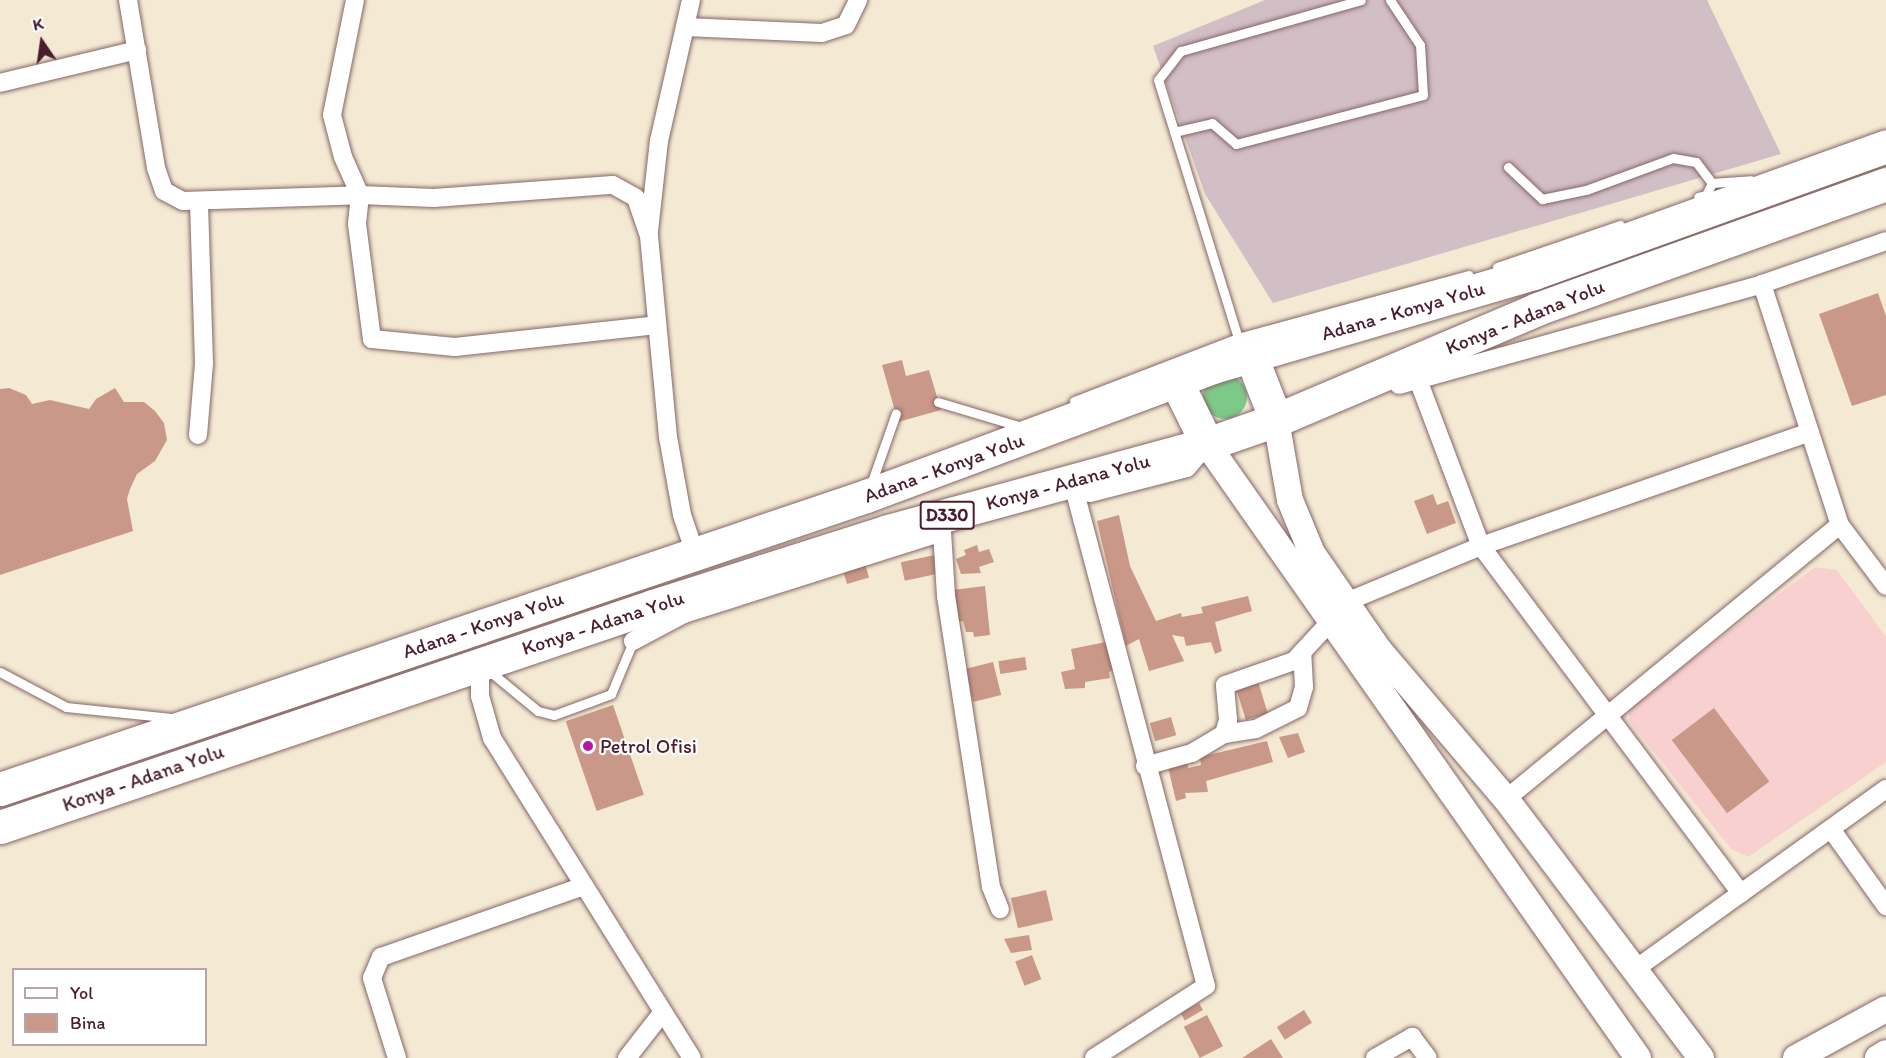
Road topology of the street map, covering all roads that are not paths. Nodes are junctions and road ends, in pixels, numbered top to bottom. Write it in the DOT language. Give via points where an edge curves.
graph roads {
  1 [pos="128,0"];
  2 [pos="355,0"];
  3 [pos="691,0"];
  4 [pos="858,0"];
  5 [pos="1361,0"];
  6 [pos="1390,0"];
  7 [pos="685,27"];
  8 [pos="137,50"];
  9 [pos="0,83"];
  10 [pos="1174,132"];
  11 [pos="1886,146"];
  12 [pos="1508,167"];
  13 [pos="1802,176"];
  14 [pos="1712,183"];
  15 [pos="1886,184"];
  16 [pos="360,195"];
  17 [pos="1684,202"];
  18 [pos="199,203"];
  19 [pos="1629,222"];
  20 [pos="649,236"];
  21 [pos="1886,241"];
  22 [pos="1762,284"];
  23 [pos="657,325"];
  24 [pos="1244,347"];
  25 [pos="1417,377"];
  26 [pos="1176,381"];
  27 [pos="938,402"];
  28 [pos="896,413"];
  29 [pos="1276,420"];
  30 [pos="1035,421"];
  31 [pos="1810,432"];
  32 [pos="198,435"];
  33 [pos="1207,444"];
  34 [pos="866,496"];
  35 [pos="1076,496"];
  36 [pos="1840,525"];
  37 [pos="942,532"];
  38 [pos="1481,546"];
  39 [pos="695,554"];
  40 [pos="1886,586"];
  41 [pos="1346,602"];
  42 [pos="653,606"];
  43 [pos="1330,622"];
  44 [pos="633,641"];
  45 [pos="1302,652"];
  46 [pos="480,664"];
  47 [pos="0,672"];
  48 [pos="1608,714"];
  49 [pos="202,721"];
  50 [pos="1224,734"];
  51 [pos="1146,766"];
  52 [pos="0,789"];
  53 [pos="1886,789"];
  54 [pos="1506,799"];
  55 [pos="0,827"];
  56 [pos="1831,829"];
  57 [pos="584,886"];
  58 [pos="1741,893"];
  59 [pos="1886,906"];
  60 [pos="1000,909"];
  61 [pos="1634,970"];
  62 [pos="1886,1009"];
  63 [pos="663,1012"];
  64 [pos="1886,1053"];
  65 [pos="397,1058"];
  66 [pos="627,1058"];
  67 [pos="692,1058"];
  68 [pos="1094,1058"];
  69 [pos="1375,1058"];
  70 [pos="1428,1058"];
  71 [pos="1638,1058"];
  72 [pos="1701,1058"];
  73 [pos="1796,1058"];
  74 [pos="1878,1058"];
  1 -- 8 [label="street"];
  2 -- 16 [label="street" via="332,115 343,157"];
  3 -- 7 [label="street"];
  4 -- 7 [label="street" via="846,25 822,33"];
  5 -- 10 [label="lane" via="1181,51 1158,80"];
  6 -- 10 [label="lane" via="1420,45 1423,95 1236,144 1212,123"];
  7 -- 20 [label="street" via="659,141"];
  8 -- 9 [label="street"];
  8 -- 18 [label="street" via="156,168 164,191 183,201"];
  10 -- 24 [label="lane"];
  11 -- 13 [label="highway, Adana - Konya Yolu / D330"];
  12 -- 14 [label="lane" via="1542,199 1586,190 1673,158 1696,162"];
  13 -- 14 [label="lane"];
  13 -- 24 [label="highway, Adana - Konya Yolu / D330" via="1534,273"];
  14 -- 17 [label="lane" via="1706,195"];
  15 -- 29 [label="highway, Konya - Adana Yolu / D330" via="1537,309"];
  16 -- 18 [label="street"];
  16 -- 20 [label="street" via="434,198 613,185 636,198"];
  16 -- 23 [label="street" via="357,224 372,339 455,347"];
  18 -- 32 [label="street" via="204,363"];
  19 -- 24 [label="lane"];
  20 -- 23 [label="street"];
  21 -- 22 [label="street"];
  22 -- 25 [label="street"];
  22 -- 31 [label="street"];
  23 -- 39 [label="street" via="668,437 682,515"];
  24 -- 26 [label="highway, Adana - Konya Yolu / D330"];
  24 -- 29 [label="highway"];
  24 -- 30 [label="lane"];
  25 -- 29 [label="street" via="1303,426"];
  25 -- 38 [label="street"];
  26 -- 30 [label="highway, Adana - Konya Yolu / D330"];
  26 -- 33 [label="highway"];
  27 -- 30 [label="lane"];
  28 -- 34 [label="lane"];
  29 -- 33 [label="highway, Konya - Adana Yolu / D330"];
  29 -- 41 [label="main road" via="1290,500 1312,552"];
  30 -- 34 [label="highway, Adana - Konya Yolu / D330"];
  31 -- 36 [label="street"];
  31 -- 38 [label="street"];
  33 -- 35 [label="street" via="1187,468"];
  33 -- 42 [label="highway, Konya - Adana Yolu / D330" via="888,531"];
  33 -- 43 [label="main road"];
  34 -- 39 [label="highway, Adana - Konya Yolu / D330"];
  35 -- 37 [label="street"];
  35 -- 51 [label="street"];
  36 -- 40 [label="street"];
  36 -- 48 [label="street"];
  37 -- 44 [label="street" via="684,614"];
  37 -- 60 [label="street" via="946,596 991,887"];
  38 -- 41 [label="street"];
  38 -- 48 [label="street"];
  39 -- 49 [label="highway, Adana - Konya Yolu / D330"];
  41 -- 54 [label="main road" via="1379,650"];
  42 -- 44 [label="lane"];
  42 -- 46 [label="highway, Konya - Adana Yolu / D330"];
  43 -- 45 [label="street"];
  43 -- 71 [label="main road"];
  44 -- 46 [label="lane" via="611,694 554,715 538,711"];
  45 -- 50 [label="street" via="1294,661 1225,685 1228,720"];
  45 -- 50 [label="street" via="1304,687 1298,708 1256,729"];
  46 -- 55 [label="highway, Konya - Adana Yolu / D330"];
  46 -- 57 [label="street" via="480,696 492,738"];
  47 -- 49 [label="lane" via="66,707"];
  48 -- 54 [label="street"];
  48 -- 58 [label="street"];
  49 -- 52 [label="highway, Adana - Konya Yolu / D330"];
  50 -- 51 [label="street" via="1192,753"];
  51 -- 68 [label="street" via="1206,986"];
  53 -- 56 [label="street"];
  54 -- 61 [label="main road"];
  56 -- 58 [label="street"];
  56 -- 59 [label="street"];
  57 -- 63 [label="street"];
  57 -- 65 [label="street" via="381,957 372,978"];
  58 -- 61 [label="street"];
  61 -- 72 [label="main road"];
  62 -- 73 [label="main road"];
  63 -- 66 [label="street"];
  63 -- 67 [label="street"];
  64 -- 74 [label="main road"];
  69 -- 70 [label="street" via="1412,1036"];
}
